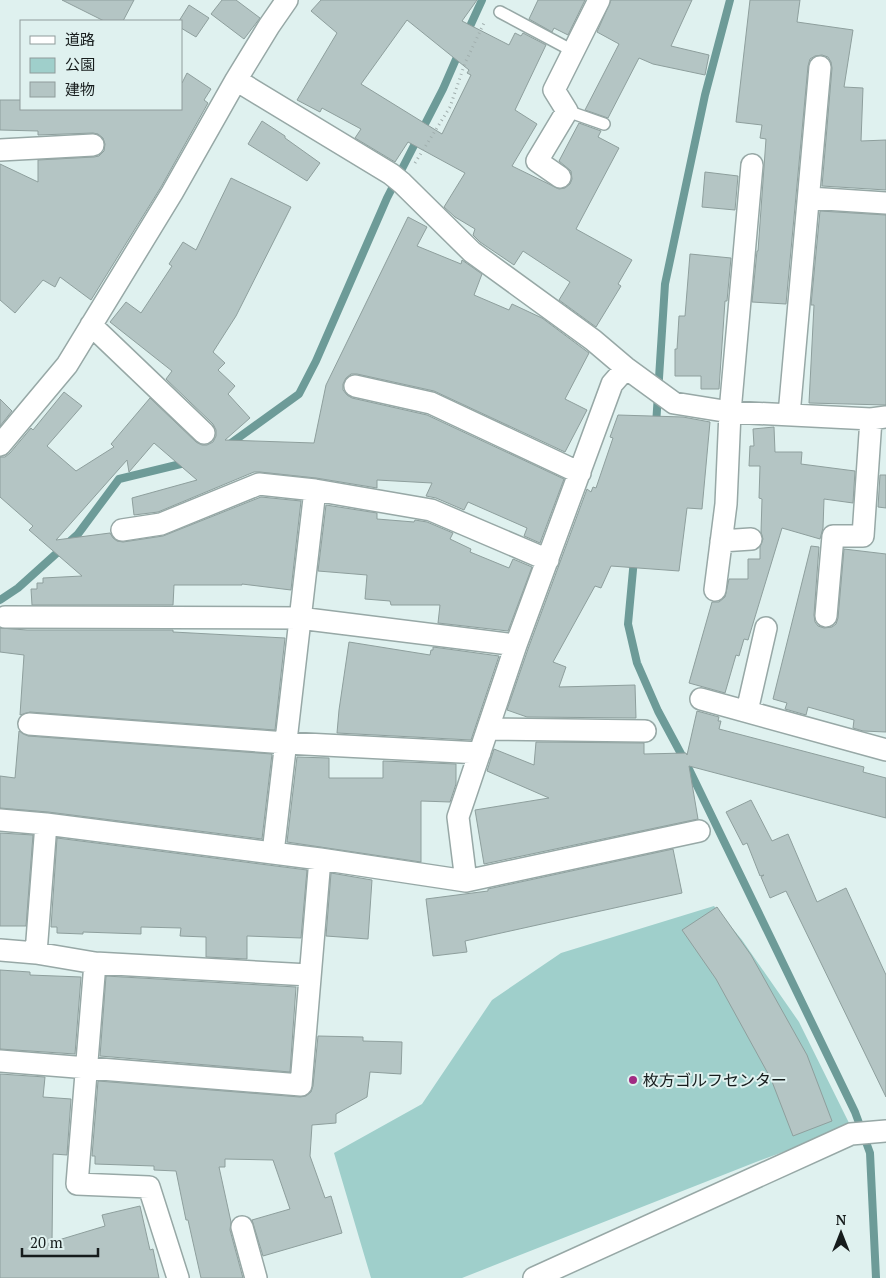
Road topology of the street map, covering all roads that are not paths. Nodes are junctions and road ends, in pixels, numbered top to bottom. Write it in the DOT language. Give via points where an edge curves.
graph roads {
  1 [pos="287,0"];
  2 [pos="599,0"];
  3 [pos="500,12"];
  4 [pos="573,51"];
  5 [pos="820,67"];
  6 [pos="236,80"];
  7 [pos="567,111"];
  8 [pos="604,124"];
  9 [pos="93,145"];
  10 [pos="0,150"];
  11 [pos="752,165"];
  12 [pos="560,177"];
  13 [pos="809,198"];
  14 [pos="886,203"];
  15 [pos="91,326"];
  16 [pos="626,368"];
  17 [pos="355,386"];
  18 [pos="730,412"];
  19 [pos="789,415"];
  20 [pos="879,418"];
  21 [pos="204,433"];
  22 [pos="0,445"];
  23 [pos="580,473"];
  24 [pos="315,490"];
  25 [pos="122,530"];
  26 [pos="751,538"];
  27 [pos="721,542"];
  28 [pos="548,560"];
  29 [pos="714,590"];
  30 [pos="826,616"];
  31 [pos="5,617"];
  32 [pos="300,618"];
  33 [pos="766,628"];
  34 [pos="516,646"];
  35 [pos="701,699"];
  36 [pos="746,712"];
  37 [pos="28,724"];
  38 [pos="489,729"];
  39 [pos="645,731"];
  40 [pos="286,743"];
  41 [pos="886,750"];
  42 [pos="480,753"];
  43 [pos="0,820"];
  44 [pos="46,824"];
  45 [pos="699,831"];
  46 [pos="274,853"];
  47 [pos="320,859"];
  48 [pos="466,881"];
  49 [pos="0,950"];
  50 [pos="36,953"];
  51 [pos="95,963"];
  52 [pos="309,975"];
  53 [pos="0,1061"];
  54 [pos="86,1068"];
  55 [pos="882,1132"];
  56 [pos="242,1227"];
  57 [pos="178,1278"];
  58 [pos="256,1278"];
  59 [pos="534,1278"];
  1 -- 6 [label="street"];
  2 -- 4 [label="street"];
  3 -- 4 [label="lane"];
  4 -- 7 [label="street" via="554,90"];
  5 -- 13 [label="street"];
  6 -- 15 [label="street"];
  6 -- 16 [label="street" via="390,174 472,252 593,340"];
  7 -- 8 [label="lane"];
  7 -- 12 [label="street" via="537,161"];
  9 -- 10 [label="street"];
  11 -- 18 [label="street"];
  13 -- 14 [label="street"];
  13 -- 19 [label="street"];
  15 -- 21 [label="street"];
  15 -- 22 [label="street" via="67,365"];
  16 -- 18 [label="street" via="674,403"];
  16 -- 23 [label="street" via="612,384"];
  17 -- 23 [label="street" via="431,403"];
  18 -- 19 [label="street"];
  18 -- 27 [label="street"];
  19 -- 20 [label="street"];
  20 -- 30 [label="street" via="862,536 833,536"];
  23 -- 28 [label="street"];
  24 -- 25 [label="street" via="259,484 161,524"];
  24 -- 28 [label="street" via="431,510"];
  24 -- 32 [label="street"];
  26 -- 27 [label="street"];
  27 -- 29 [label="street"];
  28 -- 34 [label="street"];
  31 -- 32 [label="street"];
  32 -- 34 [label="street"];
  32 -- 40 [label="street"];
  33 -- 36 [label="street"];
  34 -- 38 [label="street"];
  35 -- 36 [label="street"];
  36 -- 41 [label="street"];
  37 -- 40 [label="street"];
  38 -- 39 [label="street"];
  38 -- 42 [label="street"];
  40 -- 42 [label="street"];
  40 -- 46 [label="street"];
  42 -- 48 [label="street" via="458,817"];
  43 -- 44 [label="street"];
  44 -- 46 [label="street"];
  44 -- 50 [label="street"];
  45 -- 48 [label="street"];
  46 -- 47 [label="street"];
  47 -- 48 [label="street"];
  47 -- 52 [label="street"];
  49 -- 50 [label="street"];
  50 -- 51 [label="street"];
  51 -- 52 [label="street"];
  51 -- 54 [label="street"];
  52 -- 54 [label="street" via="300,1085"];
  53 -- 54 [label="street"];
  54 -- 57 [label="street" via="77,1184 149,1186"];
  55 -- 59 [label="street" via="851,1134"];
  56 -- 58 [label="street"];
}
